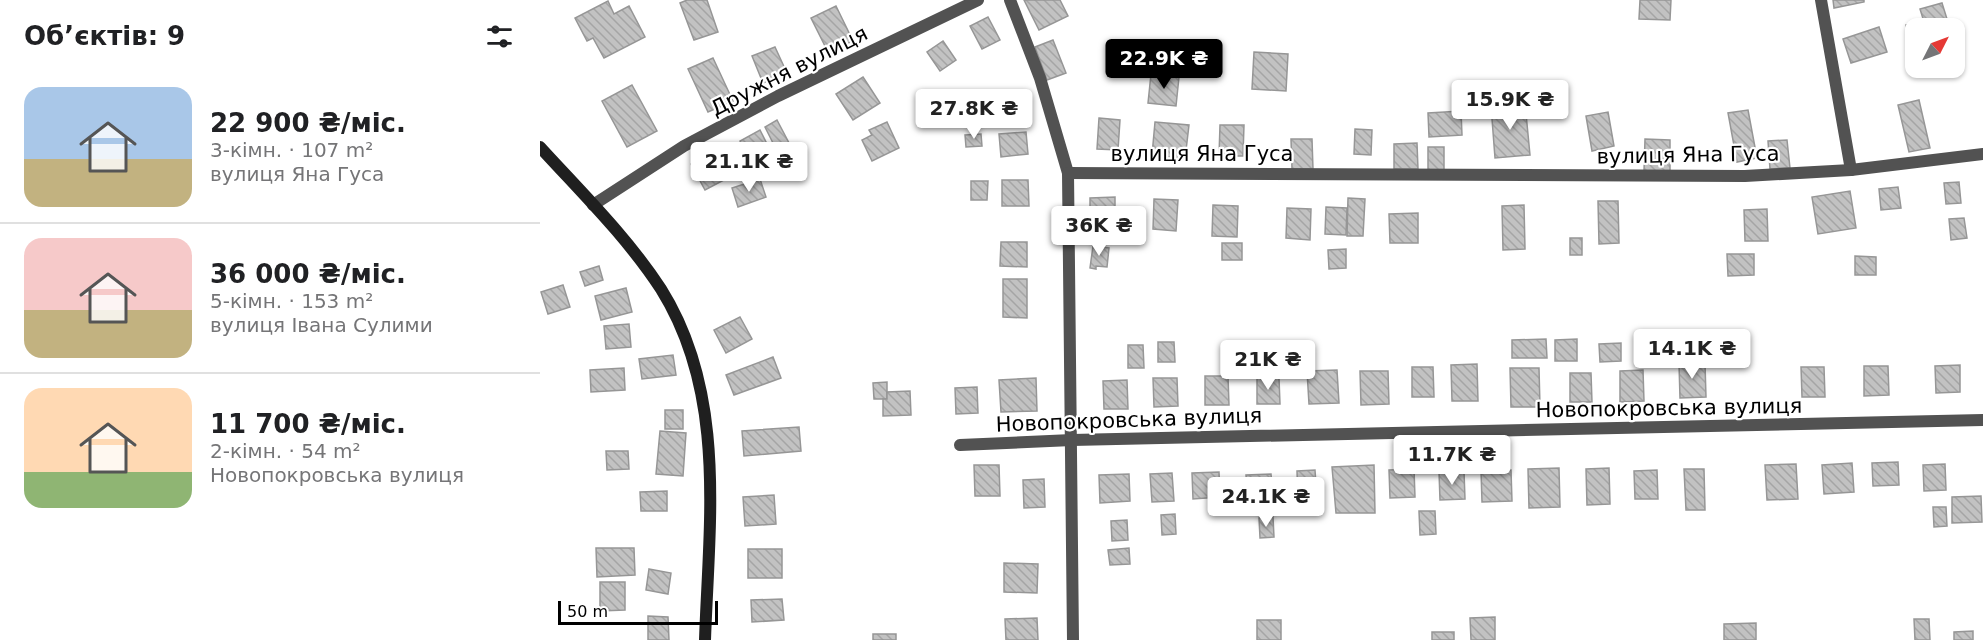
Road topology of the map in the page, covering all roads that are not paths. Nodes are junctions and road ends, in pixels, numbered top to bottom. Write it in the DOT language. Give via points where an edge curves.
graph roads {
  1 [pos="978,0"];
  2 [pos="1010,0"];
  3 [pos="1821,0"];
  4 [pos="540,147"];
  5 [pos="1983,154"];
  6 [pos="1851,170"];
  7 [pos="1068,173"];
  8 [pos="593,205"];
  9 [pos="1983,420"];
  10 [pos="1072,440"];
  11 [pos="960,445"];
  12 [pos="705,640"];
  13 [pos="1073,640"];
  1 -- 8 [label="street, Дружня вулиця" via="768,101 684,146"];
  2 -- 7 [label="street" via="1040,78"];
  3 -- 6 [label="street"];
  4 -- 8 [label="main road"];
  5 -- 6 [label="street, вулиця Яна Гуса"];
  6 -- 7 [label="street, вулиця Яна Гуса" via="1745,176"];
  7 -- 10 [label="street"];
  8 -- 12 [label="main road" via="662,292 699,379 706,410 710,484"];
  9 -- 10 [label="street, Новопокровська вулиця"];
  10 -- 11 [label="street, Новопокровська вулиця"];
  10 -- 13 [label="street"];
}
